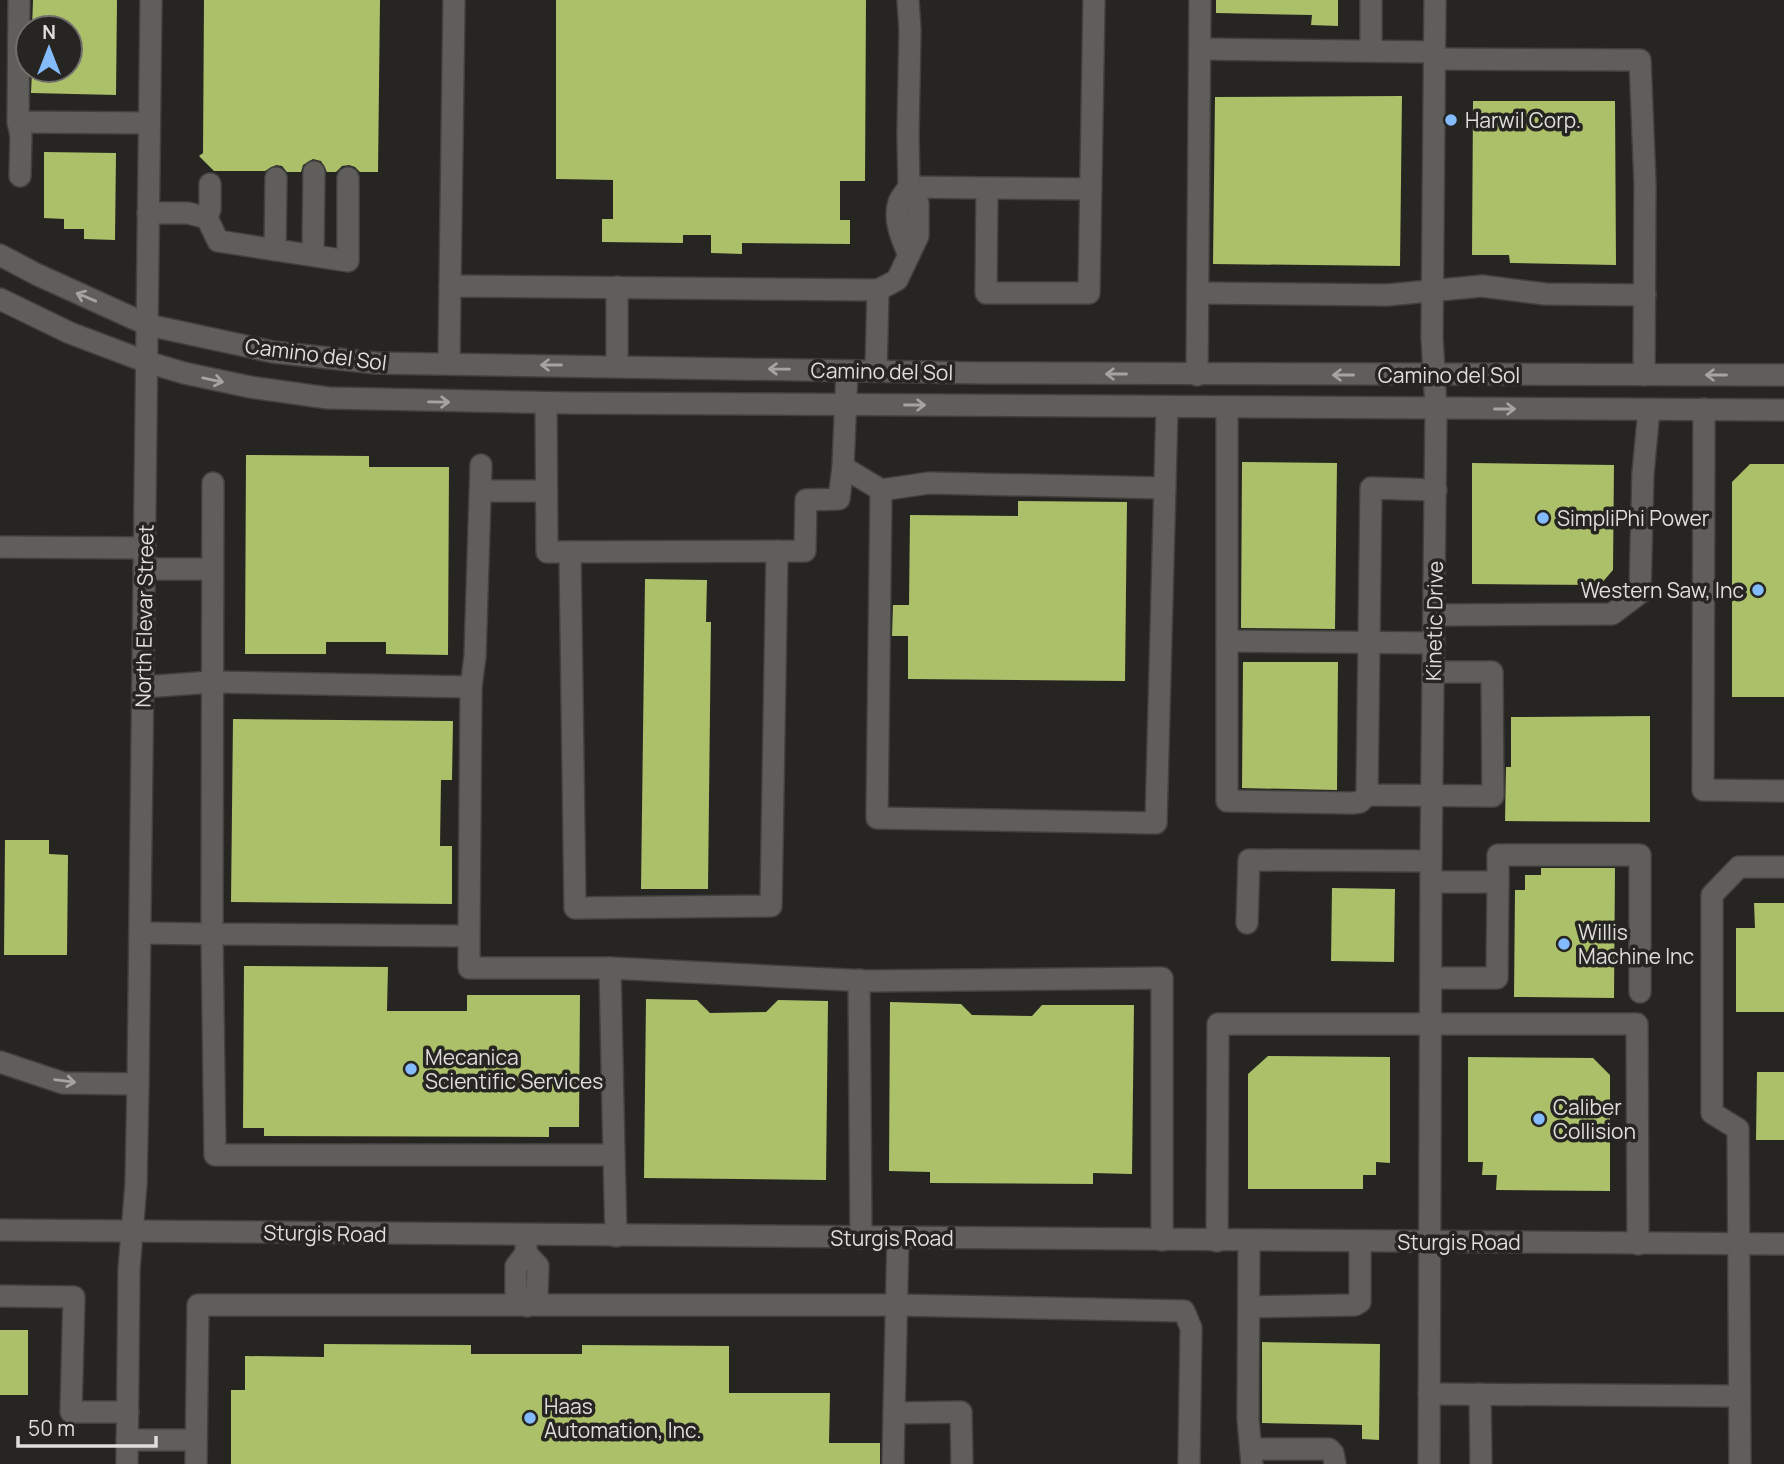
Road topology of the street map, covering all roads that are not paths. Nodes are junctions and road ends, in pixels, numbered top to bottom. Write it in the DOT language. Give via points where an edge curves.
graph roads {
  1 [pos="19,0"];
  2 [pos="151,0"];
  3 [pos="454,0"];
  4 [pos="908,0"];
  5 [pos="1094,0"];
  6 [pos="1200,0"];
  7 [pos="1371,0"];
  8 [pos="1435,0"];
  9 [pos="1200,49"];
  10 [pos="1371,51"];
  11 [pos="1435,55"];
  12 [pos="18,122"];
  13 [pos="149,123"];
  14 [pos="314,172"];
  15 [pos="20,176"];
  16 [pos="276,177"];
  17 [pos="348,178"];
  18 [pos="210,184"];
  19 [pos="909,187"];
  20 [pos="987,188"];
  21 [pos="1091,190"];
  22 [pos="148,212"];
  23 [pos="207,218"];
  24 [pos="275,250"];
  25 [pos="0,255"];
  26 [pos="313,256"];
  27 [pos="450,286"];
  28 [pos="617,287"];
  29 [pos="878,289"];
  30 [pos="1433,289"];
  31 [pos="1198,293"];
  32 [pos="1645,295"];
  33 [pos="0,299"];
  34 [pos="148,325"];
  35 [pos="147,362"];
  36 [pos="449,364"];
  37 [pos="617,365"];
  38 [pos="847,371"];
  39 [pos="876,371"];
  40 [pos="1197,374"];
  41 [pos="1436,375"];
  42 [pos="1644,375"];
  43 [pos="1784,375"];
  44 [pos="546,403"];
  45 [pos="847,405"];
  46 [pos="1167,407"];
  47 [pos="1227,407"];
  48 [pos="1436,409"];
  49 [pos="1704,409"];
  50 [pos="1649,410"];
  51 [pos="1784,410"];
  52 [pos="481,465"];
  53 [pos="843,467"];
  54 [pos="213,482"];
  55 [pos="1164,488"];
  56 [pos="881,490"];
  57 [pos="1436,490"];
  58 [pos="481,491"];
  59 [pos="547,491"];
  60 [pos="0,547"];
  61 [pos="777,551"];
  62 [pos="570,552"];
  63 [pos="145,559"];
  64 [pos="212,569"];
  65 [pos="1434,615"];
  66 [pos="1227,642"];
  67 [pos="1369,642"];
  68 [pos="1434,643"];
  69 [pos="1433,673"];
  70 [pos="212,682"];
  71 [pos="143,687"];
  72 [pos="471,687"];
  73 [pos="1784,791"];
  74 [pos="1367,795"];
  75 [pos="1433,795"];
  76 [pos="1432,861"];
  77 [pos="1784,867"];
  78 [pos="1432,882"];
  79 [pos="1498,882"];
  80 [pos="1247,923"];
  81 [pos="141,933"];
  82 [pos="212,934"];
  83 [pos="469,936"];
  84 [pos="610,968"];
  85 [pos="1432,978"];
  86 [pos="859,980"];
  87 [pos="1640,992"];
  88 [pos="1432,1023"];
  89 [pos="0,1062"];
  90 [pos="138,1084"];
  91 [pos="614,1155"];
  92 [pos="0,1230"];
  93 [pos="133,1231"];
  94 [pos="616,1236"];
  95 [pos="898,1237"];
  96 [pos="861,1238"];
  97 [pos="1162,1241"];
  98 [pos="1217,1241"];
  99 [pos="1249,1241"];
  100 [pos="1360,1242"];
  101 [pos="1429,1242"];
  102 [pos="526,1244"];
  103 [pos="1638,1244"];
  104 [pos="1740,1244"];
  105 [pos="1784,1244"];
  106 [pos="0,1297"];
  107 [pos="897,1305"];
  108 [pos="527,1306"];
  109 [pos="1249,1307"];
  110 [pos="1429,1394"];
  111 [pos="1480,1394"];
  112 [pos="1738,1396"];
  113 [pos="128,1412"];
  114 [pos="894,1413"];
  115 [pos="127,1440"];
  116 [pos="196,1440"];
  117 [pos="1252,1457"];
  118 [pos="127,1464"];
  119 [pos="195,1464"];
  120 [pos="893,1464"];
  121 [pos="961,1464"];
  122 [pos="1189,1464"];
  123 [pos="1335,1464"];
  124 [pos="1429,1464"];
  125 [pos="1480,1464"];
  126 [pos="1740,1464"];
  1 -- 12 [label="street"];
  2 -- 13 [label="street, North Elevar Street"];
  3 -- 27 [label="street"];
  4 -- 19 [label="street"];
  5 -- 21 [label="street"];
  6 -- 9 [label="street"];
  7 -- 10 [label="street"];
  8 -- 11 [label="street, Kinetic Drive"];
  9 -- 10 [label="street"];
  9 -- 31 [label="street"];
  10 -- 11 [label="street"];
  11 -- 30 [label="street, Kinetic Drive"];
  11 -- 32 [label="street" via="1640,60"];
  12 -- 13 [label="street"];
  12 -- 15 [label="street"];
  13 -- 22 [label="street, North Elevar Street"];
  14 -- 26 [label="street"];
  16 -- 24 [label="street"];
  17 -- 26 [label="street" via="348,261"];
  18 -- 23 [label="street"];
  19 -- 20 [label="street"];
  19 -- 29 [label="street" via="899,202 898,215 909,255 897,280"];
  20 -- 21 [label="street"];
  20 -- 21 [label="street" via="986,293 1089,293"];
  22 -- 23 [label="street"];
  22 -- 34 [label="street, North Elevar Street"];
  23 -- 24 [label="street" via="218,241"];
  24 -- 26 [label="street"];
  34 -- 25 [label="street, Camino del Sol, one-way"];
  27 -- 28 [label="street"];
  27 -- 36 [label="street"];
  28 -- 29 [label="street"];
  28 -- 37 [label="street"];
  29 -- 39 [label="street"];
  30 -- 31 [label="street" via="1387,295"];
  30 -- 32 [label="street" via="1482,286 1545,294"];
  30 -- 41 [label="street, Kinetic Drive"];
  31 -- 40 [label="street"];
  32 -- 42 [label="street"];
  33 -- 35 [label="street, Camino del Sol"];
  34 -- 35 [label="street, North Elevar Street"];
  34 -- 36 [label="street, Camino del Sol" via="318,358"];
  35 -- 44 [label="street, Camino del Sol, one-way" via="250,387 328,398"];
  35 -- 63 [label="street, North Elevar Street"];
  37 -- 36 [label="street, Camino del Sol, one-way"];
  38 -- 37 [label="street, Camino del Sol, one-way"];
  38 -- 39 [label="street, Camino del Sol"];
  38 -- 45 [label="street"];
  40 -- 39 [label="street, Camino del Sol, one-way"];
  41 -- 40 [label="street, Camino del Sol, one-way"];
  41 -- 42 [label="street, Camino del Sol"];
  41 -- 48 [label="street, Kinetic Drive"];
  43 -- 42 [label="street, Camino del Sol, one-way"];
  44 -- 45 [label="street, Camino del Sol"];
  44 -- 59 [label="street"];
  45 -- 46 [label="street, Camino del Sol, one-way"];
  45 -- 53 [label="street"];
  46 -- 47 [label="street, Camino del Sol"];
  46 -- 55 [label="street"];
  47 -- 48 [label="street, Camino del Sol"];
  47 -- 66 [label="street"];
  48 -- 50 [label="street, Camino del Sol, one-way"];
  48 -- 57 [label="street, Kinetic Drive"];
  49 -- 50 [label="street, Camino del Sol"];
  49 -- 51 [label="street, Camino del Sol"];
  49 -- 73 [label="street" via="1703,790"];
  50 -- 65 [label="street" via="1640,593 1612,614"];
  52 -- 58 [label="street"];
  53 -- 56 [label="street"];
  53 -- 61 [label="street" via="839,499 806,500 805,551"];
  54 -- 64 [label="street"];
  55 -- 56 [label="street" via="929,482"];
  55 -- 56 [label="street" via="1156,822 877,818"];
  57 -- 65 [label="street, Kinetic Drive"];
  57 -- 67 [label="street" via="1371,488"];
  58 -- 59 [label="street"];
  58 -- 72 [label="street"];
  59 -- 62 [label="street" via="547,552"];
  60 -- 63 [label="street"];
  61 -- 62 [label="street"];
  61 -- 62 [label="street" via="771,906 575,908"];
  63 -- 64 [label="street"];
  63 -- 71 [label="street, North Elevar Street"];
  64 -- 70 [label="street"];
  65 -- 68 [label="street, Kinetic Drive"];
  66 -- 67 [label="street"];
  66 -- 74 [label="street" via="1227,801 1353,803"];
  67 -- 68 [label="street"];
  67 -- 74 [label="street"];
  68 -- 69 [label="street, Kinetic Drive"];
  69 -- 75 [label="street, Kinetic Drive"];
  69 -- 75 [label="street" via="1492,672 1493,796"];
  70 -- 71 [label="street"];
  70 -- 72 [label="street"];
  70 -- 82 [label="street"];
  71 -- 81 [label="street, North Elevar Street"];
  72 -- 83 [label="street"];
  74 -- 75 [label="street"];
  75 -- 76 [label="street, Kinetic Drive"];
  76 -- 78 [label="street, Kinetic Drive"];
  76 -- 80 [label="street" via="1249,860"];
  77 -- 104 [label="street" via="1739,867 1712,895 1712,1113 1738,1129"];
  78 -- 79 [label="street"];
  78 -- 85 [label="street, Kinetic Drive"];
  79 -- 85 [label="street" via="1497,978"];
  79 -- 87 [label="street" via="1498,855 1640,855"];
  81 -- 82 [label="street"];
  81 -- 90 [label="street, North Elevar Street"];
  82 -- 83 [label="street"];
  82 -- 91 [label="street" via="215,1155"];
  83 -- 84 [label="street" via="469,968"];
  84 -- 86 [label="street"];
  84 -- 91 [label="street"];
  85 -- 88 [label="street, Kinetic Drive"];
  86 -- 96 [label="street"];
  86 -- 97 [label="street" via="1162,978"];
  88 -- 98 [label="street" via="1218,1024"];
  88 -- 101 [label="street, Kinetic Drive"];
  88 -- 103 [label="street" via="1637,1024"];
  89 -- 90 [label="street, one-way" via="63,1083"];
  90 -- 93 [label="street, North Elevar Street"];
  91 -- 94 [label="street"];
  92 -- 93 [label="street, Sturgis Road"];
  93 -- 102 [label="street, Sturgis Road"];
  93 -- 113 [label="street, North Elevar Street"];
  94 -- 96 [label="street, Sturgis Road"];
  94 -- 102 [label="street, Sturgis Road"];
  95 -- 96 [label="street, Sturgis Road"];
  95 -- 97 [label="street, Sturgis Road"];
  95 -- 107 [label="street"];
  97 -- 98 [label="street, Sturgis Road"];
  98 -- 99 [label="street, Sturgis Road"];
  99 -- 100 [label="street, Sturgis Road"];
  99 -- 109 [label="street"];
  100 -- 101 [label="street, Sturgis Road"];
  100 -- 109 [label="street" via="1360,1302 1356,1305"];
  101 -- 103 [label="street, Sturgis Road"];
  101 -- 110 [label="street, Kinetic Drive"];
  102 -- 108 [label="street" via="516,1266 516,1294"];
  103 -- 104 [label="street, Sturgis Road"];
  104 -- 105 [label="street, Sturgis Road"];
  104 -- 112 [label="street"];
  106 -- 113 [label="street" via="74,1297 71,1412"];
  107 -- 108 [label="street"];
  107 -- 114 [label="street"];
  107 -- 122 [label="street" via="1184,1311 1191,1328"];
  108 -- 116 [label="street" via="198,1305"];
  109 -- 117 [label="street"];
  110 -- 111 [label="street"];
  110 -- 124 [label="street, Kinetic Drive"];
  111 -- 112 [label="street"];
  111 -- 125 [label="street"];
  112 -- 126 [label="street"];
  113 -- 115 [label="street, North Elevar Street"];
  114 -- 120 [label="street"];
  114 -- 121 [label="street" via="961,1412"];
  115 -- 116 [label="street"];
  115 -- 118 [label="street, North Elevar Street"];
  116 -- 119 [label="street"];
  117 -- 123 [label="street" via="1329,1450"];
}
